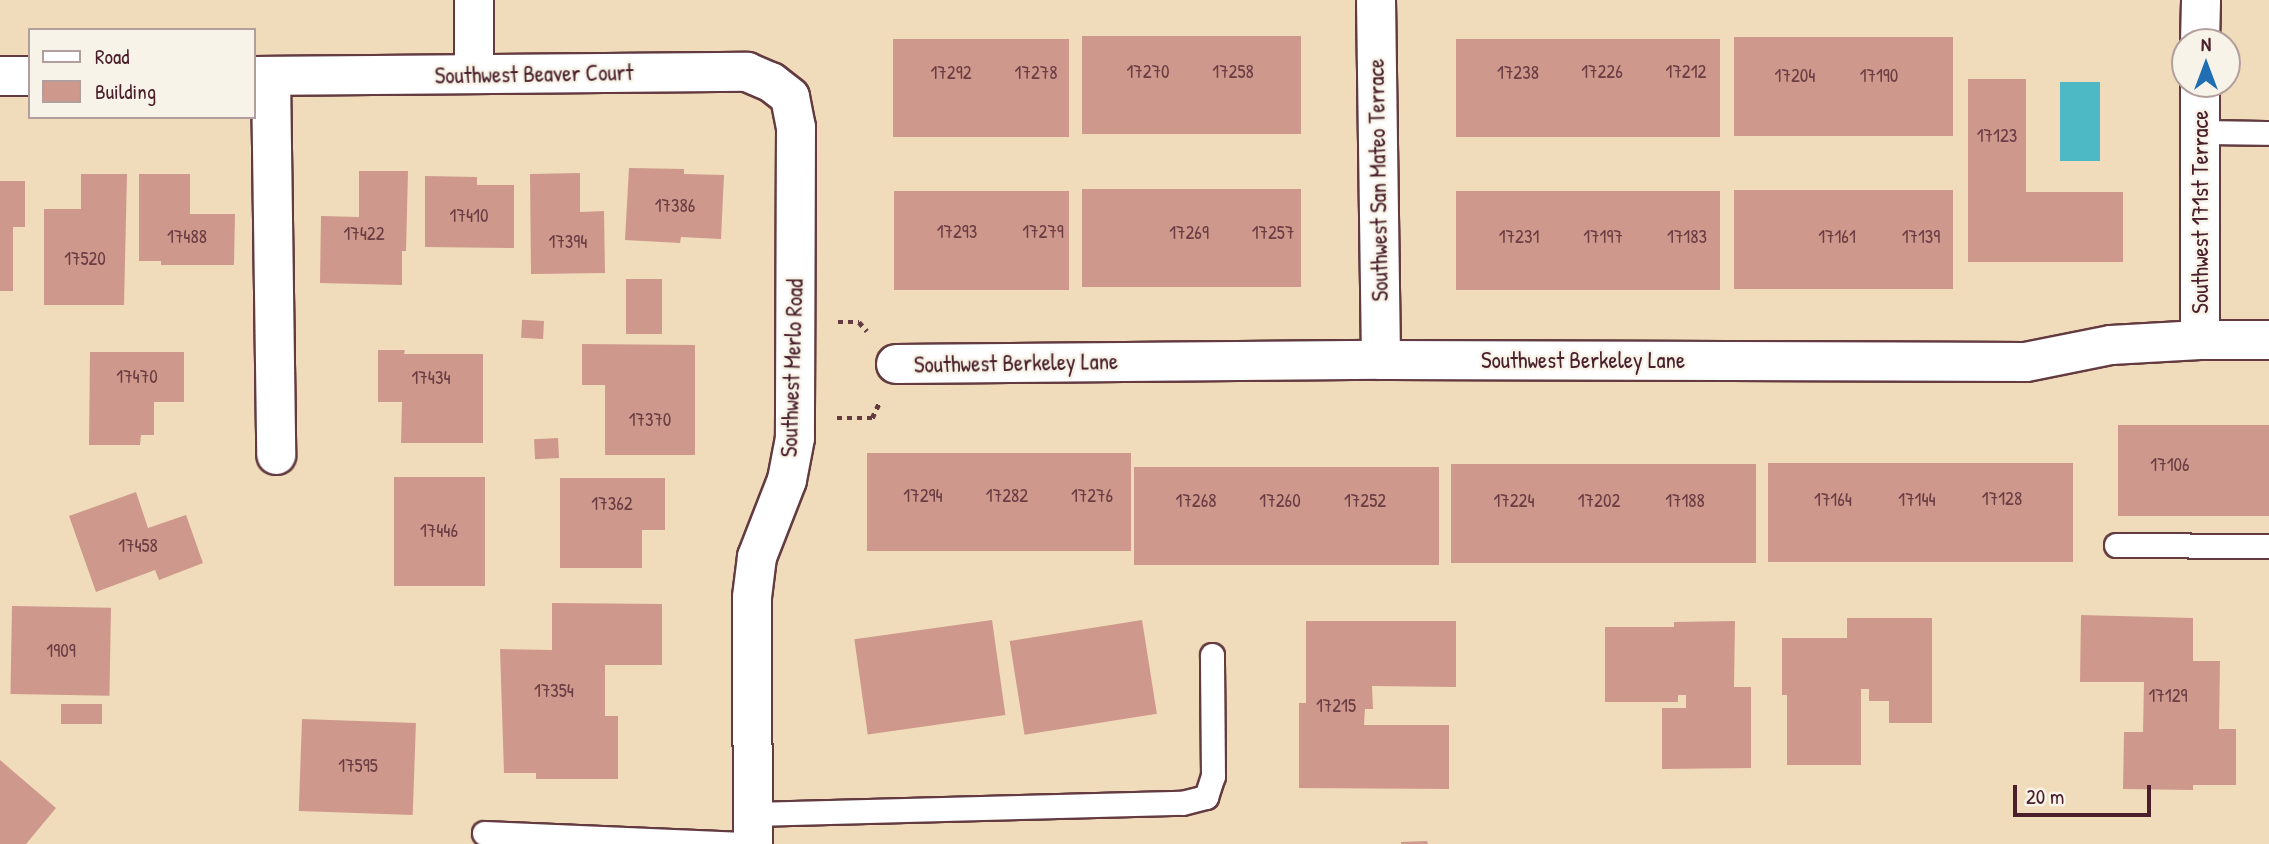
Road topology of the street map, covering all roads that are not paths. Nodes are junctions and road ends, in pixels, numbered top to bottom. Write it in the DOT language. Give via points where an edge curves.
graph roads {
  1 [pos="474,0"];
  2 [pos="1376,0"];
  3 [pos="2200,0"];
  4 [pos="2200,28"];
  5 [pos="474,74"];
  6 [pos="0,76"];
  7 [pos="28,76"];
  8 [pos="263,76"];
  9 [pos="790,97"];
  10 [pos="2200,98"];
  11 [pos="2200,132"];
  12 [pos="2269,133"];
  13 [pos="2200,340"];
  14 [pos="2269,340"];
  15 [pos="1381,360"];
  16 [pos="896,364"];
  17 [pos="276,455"];
  18 [pos="2116,545"];
  19 [pos="2269,546"];
  20 [pos="1212,655"];
  21 [pos="484,833"];
  22 [pos="750,834"];
  1 -- 5 [label="street"];
  2 -- 15 [label="street, Southwest San Mateo Terrace"];
  3 -- 4 [label="street"];
  5 -- 8 [label="street, Southwest Beaver Court"];
  5 -- 9 [label="street, Southwest Beaver Court" via="747,72"];
  6 -- 7 [label="street"];
  8 -- 17 [label="street, Southwest Beaver Court"];
  9 -- 22 [label="street, Southwest Merlo Road" via="796,127 795,438 787,480 757,557 752,597"];
  10 -- 11 [label="street, Southwest 171st Terrace"];
  11 -- 12 [label="lane"];
  11 -- 13 [label="street, Southwest 171st Terrace"];
  13 -- 14 [label="street, Southwest Berkeley Lane"];
  13 -- 15 [label="street, Southwest Berkeley Lane" via="2111,345 2026,362"];
  15 -- 16 [label="street, Southwest Berkeley Lane"];
  18 -- 19 [label="lane"];
  20 -- 22 [label="lane" via="1213,776 1206,797 1182,803"];
  21 -- 22 [label="lane"];
}
